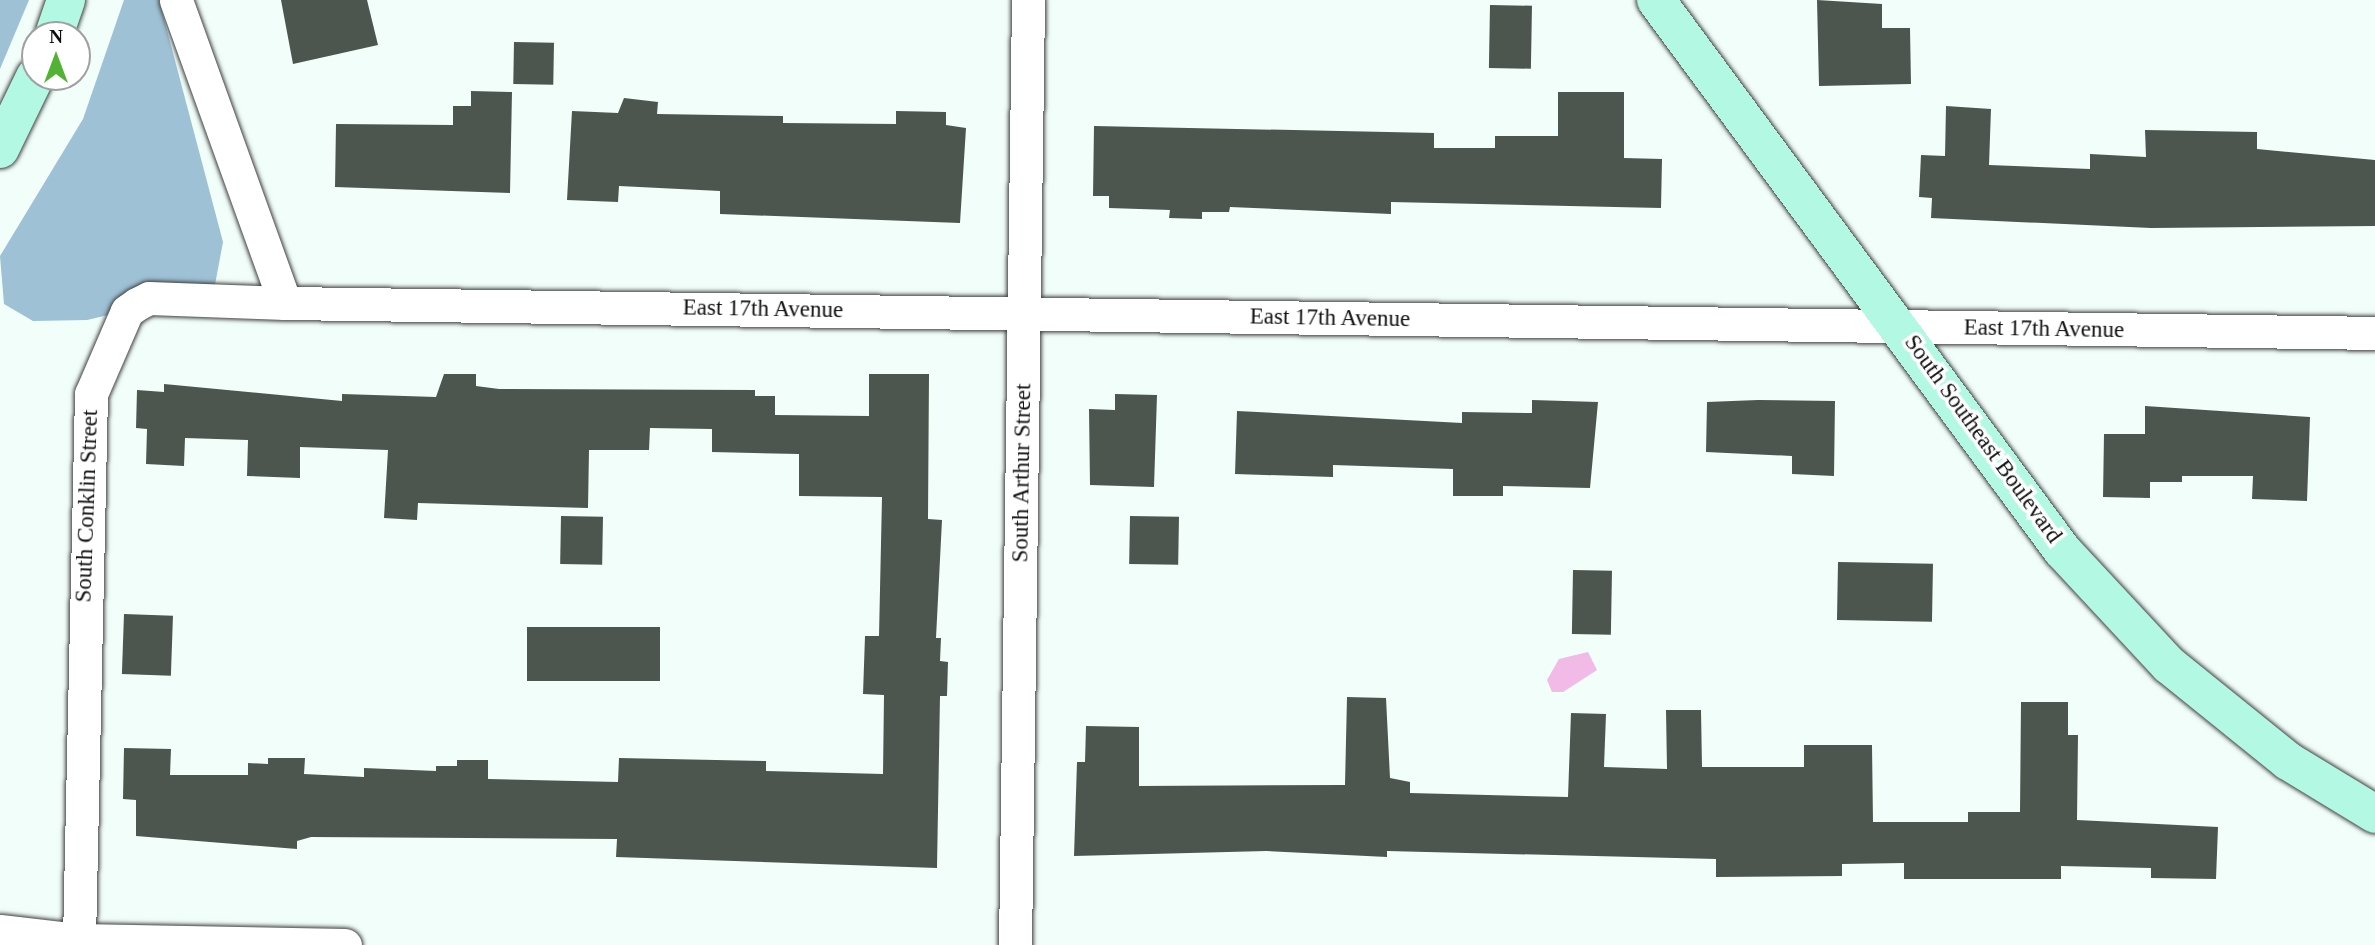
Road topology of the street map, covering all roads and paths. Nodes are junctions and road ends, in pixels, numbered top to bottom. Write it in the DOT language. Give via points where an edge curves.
graph roads {
  1 [pos="66,0"];
  2 [pos="176,0"];
  3 [pos="1028,0"];
  4 [pos="1656,0"];
  5 [pos="59,21"];
  6 [pos="28,91"];
  7 [pos="0,149"];
  8 [pos="285,303"];
  9 [pos="1025,312"];
  10 [pos="1902,328"];
  11 [pos="2375,333"];
  12 [pos="2375,814"];
  13 [pos="0,931"];
  14 [pos="79,940"];
  15 [pos="345,945"];
  16 [pos="1015,945"];
  1 -- 5 [label="street"];
  2 -- 8 [label="street"];
  3 -- 9 [label="street, South Arthur Street"];
  4 -- 10 [label="street, South Southeast Boulevard"];
  6 -- 7 [label="street"];
  8 -- 9 [label="street, East 17th Avenue"];
  8 -- 14 [label="street, South Conklin Street" via="149,298 136,304 127,311 91,394"];
  9 -- 10 [label="street, East 17th Avenue"];
  9 -- 16 [label="street, South Arthur Street"];
  10 -- 11 [label="street, East 17th Avenue"];
  10 -- 12 [label="street, South Southeast Boulevard" via="2062,550 2169,665 2288,761"];
  13 -- 14 [label="street"];
  14 -- 15 [label="street"];
}
